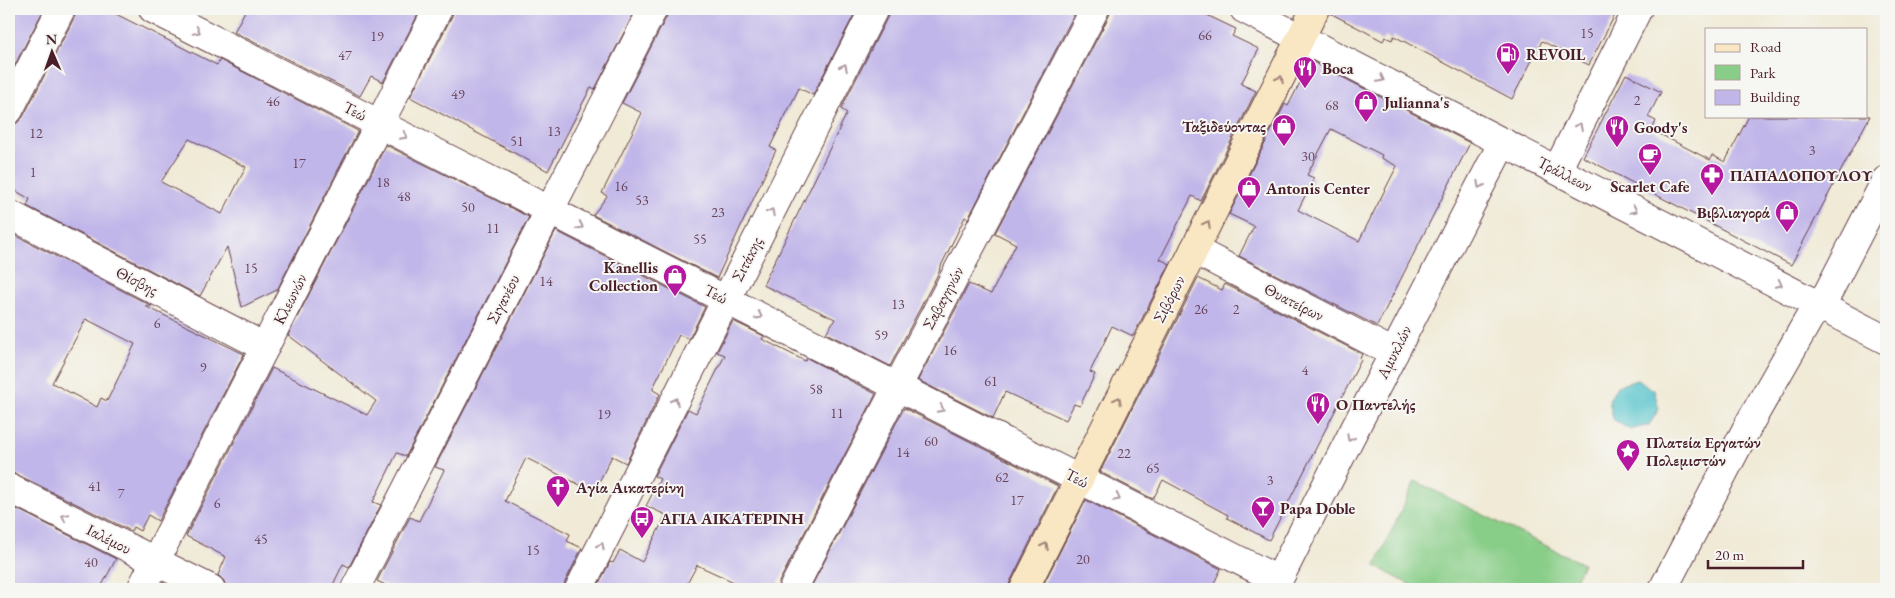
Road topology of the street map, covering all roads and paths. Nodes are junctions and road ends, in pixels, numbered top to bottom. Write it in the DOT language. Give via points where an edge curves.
graph roads {
  1 [pos="61,9"];
  2 [pos="154,9"];
  3 [pos="438,9"];
  4 [pos="653,9"];
  5 [pos="874,9"];
  6 [pos="1095,9"];
  7 [pos="1244,9"];
  8 [pos="1315,9"];
  9 [pos="1638,9"];
  10 [pos="1300,38"];
  11 [pos="9,110"];
  12 [pos="380,124"];
  13 [pos="1503,142"];
  14 [pos="1557,170"];
  15 [pos="1886,180"];
  16 [pos="549,210"];
  17 [pos="9,214"];
  18 [pos="1194,250"];
  19 [pos="726,300"];
  20 [pos="1821,306"];
  21 [pos="1886,340"];
  22 [pos="265,347"];
  23 [pos="1394,353"];
  24 [pos="897,387"];
  25 [pos="1079,479"];
  26 [pos="9,488"];
  27 [pos="155,563"];
  28 [pos="1276,585"];
  29 [pos="141,589"];
  30 [pos="211,589"];
  31 [pos="355,589"];
  32 [pos="579,589"];
  33 [pos="793,589"];
  34 [pos="1024,589"];
  35 [pos="1662,589"];
  1 -- 11 [label="street"];
  2 -- 12 [label="street, Τεώ, one-way"];
  3 -- 12 [label="street, Κλεωνών"];
  4 -- 16 [label="street, Σιγανέου"];
  19 -- 5 [label="street, Σιτάκης, one-way"];
  6 -- 24 [label="street, Σαβαγηνών"];
  7 -- 10 [label="street, Τράλλεων"];
  8 -- 10 [label="street, Σιβόρων"];
  14 -- 9 [label="street, one-way"];
  10 -- 13 [label="street, Τράλλεων, one-way"];
  18 -- 10 [label="street, Σιβόρων, one-way"];
  12 -- 16 [label="street, Τεώ, one-way"];
  12 -- 22 [label="street, Κλεωνών"];
  13 -- 14 [label="street, Τράλλεων"];
  13 -- 23 [label="street, Αμυκλών, one-way"];
  14 -- 20 [label="street, Τράλλεων, one-way"];
  15 -- 20 [label="street"];
  16 -- 19 [label="street, Τεώ, one-way"];
  16 -- 31 [label="street, Σιγανέου"];
  17 -- 22 [label="street, Θίσβης"];
  18 -- 23 [label="street, Θυατείρων"];
  25 -- 18 [label="street, Σιβόρων, one-way"];
  19 -- 24 [label="street, Τεώ, one-way"];
  32 -- 19 [label="street, Σιτάκης, one-way"];
  20 -- 21 [label="street, Τράλλεων"];
  20 -- 35 [label="street" via="1810,317 1749,424"];
  22 -- 27 [label="street, Κλεωνών"];
  23 -- 28 [label="street, Αμυκλών, one-way"];
  24 -- 25 [label="street, Τεώ, one-way"];
  24 -- 33 [label="street, Σαβαγηνών"];
  25 -- 28 [label="street, Τεώ, one-way"];
  34 -- 25 [label="street, Σιβόρων, one-way"];
  27 -- 26 [label="street, Ιαλέμου, one-way"];
  27 -- 29 [label="street, Κλεωνών"];
  27 -- 30 [label="street, Ιαλέμου"];
}
